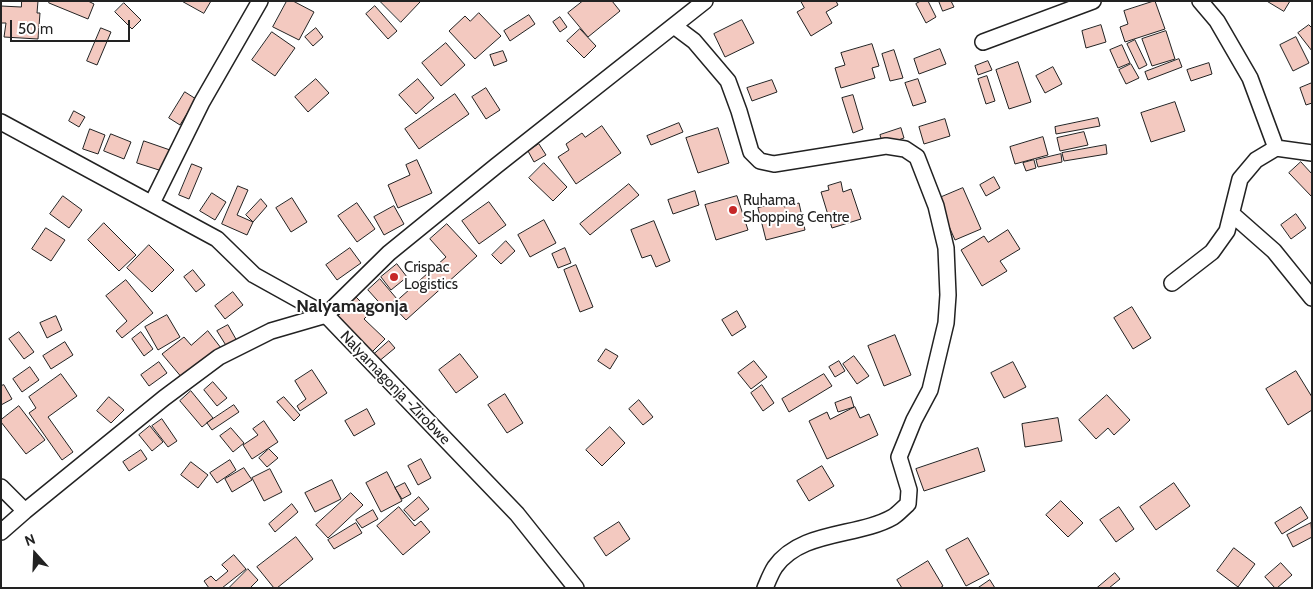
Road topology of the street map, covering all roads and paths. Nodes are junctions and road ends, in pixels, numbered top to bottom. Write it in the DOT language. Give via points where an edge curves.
graph roads {
  1 [pos="260,1"];
  2 [pos="705,1"];
  3 [pos="1093,1"];
  4 [pos="1200,1"];
  5 [pos="674,26"];
  6 [pos="983,42"];
  7 [pos="1,122"];
  8 [pos="1276,148"];
  9 [pos="1312,152"];
  10 [pos="152,202"];
  11 [pos="1232,214"];
  12 [pos="1172,283"];
  13 [pos="1312,298"];
  14 [pos="326,315"];
  15 [pos="1,486"];
  16 [pos="25,511"];
  17 [pos="1,532"];
  18 [pos="576,588"];
  19 [pos="765,588"];
  1 -- 10 [label="street" via="202,102"];
  2 -- 5 [label="street"];
  3 -- 6 [label="street"];
  4 -- 8 [label="street" via="1217,21 1250,78"];
  5 -- 14 [label="street" via="389,253"];
  5 -- 19 [label="street" via="694,41 728,81 751,152 760,161 774,164 886,146 904,149 917,157 936,206 946,248 946,323 930,390 899,456 909,490 908,504 894,517 796,547 775,566"];
  7 -- 10 [label="street, Nalyamagonja -Zirobwe"];
  8 -- 9 [label="street"];
  8 -- 11 [label="street" via="1256,160 1240,179"];
  10 -- 14 [label="street, Nalyamagonja -Zirobwe" via="217,239 254,275"];
  11 -- 12 [label="street" via="1227,232 1212,252"];
  11 -- 13 [label="street" via="1274,251"];
  14 -- 16 [label="street" via="271,331 219,356"];
  14 -- 18 [label="street, Nalyamagonja -Zirobwe" via="517,514"];
  15 -- 16 [label="street"];
  16 -- 17 [label="street"];
}
